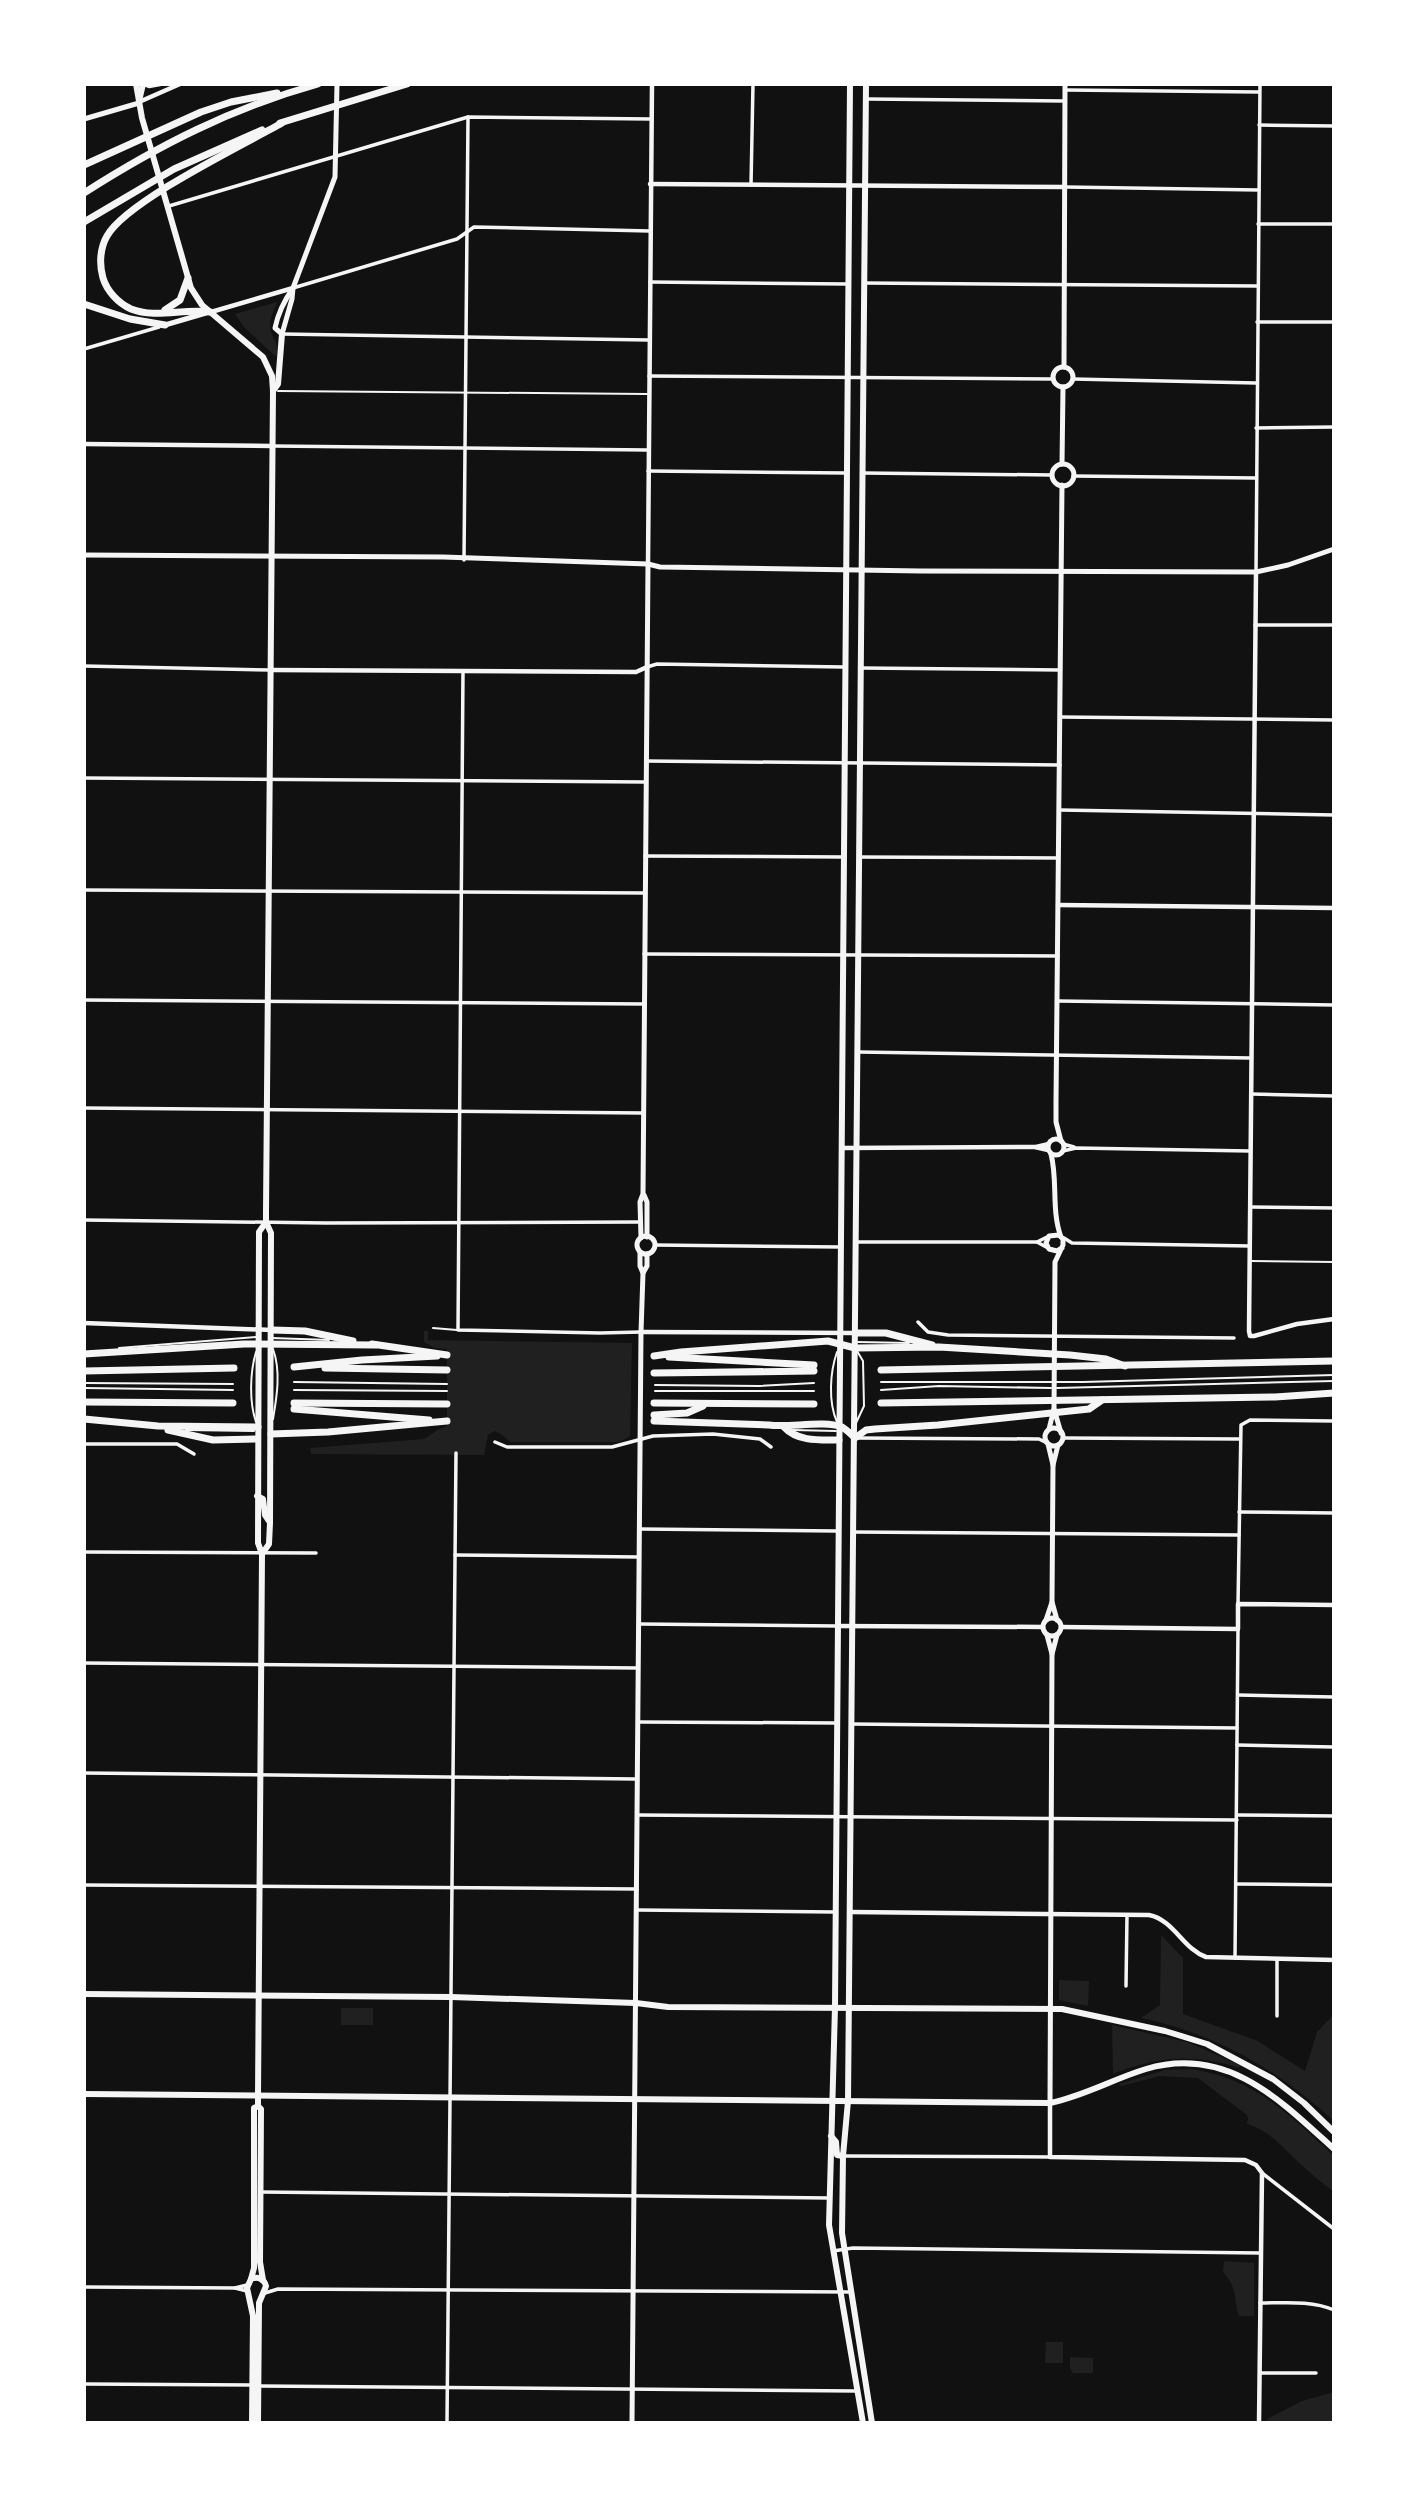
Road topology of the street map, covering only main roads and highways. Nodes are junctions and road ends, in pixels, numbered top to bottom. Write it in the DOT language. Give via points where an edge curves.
graph roads {
  1 [pos="136,84"];
  2 [pos="144,84"];
  3 [pos="318,84"];
  4 [pos="337,84"];
  5 [pos="407,84"];
  6 [pos="850,84"];
  7 [pos="866,84"];
  8 [pos="308,87"];
  9 [pos="1065,87"];
  10 [pos="139,103"];
  11 [pos="84,119"];
  12 [pos="282,122"];
  13 [pos="84,165"];
  14 [pos="84,192"];
  15 [pos="84,222"];
  16 [pos="188,278"];
  17 [pos="84,304"];
  18 [pos="161,312"];
  19 [pos="211,312"];
  20 [pos="165,325"];
  21 [pos="282,334"];
  22 [pos="1064,367"];
  23 [pos="1063,387"];
  24 [pos="274,391"];
  25 [pos="1062,464"];
  26 [pos="1062,485"];
  27 [pos="1334,548"];
  28 [pos="84,555"];
  29 [pos="272,556"];
  30 [pos="648,564"];
  31 [pos="847,570"];
  32 [pos="862,570"];
  33 [pos="1061,571"];
  34 [pos="1056,1122"];
  35 [pos="1062,1143"];
  36 [pos="1050,1147"];
  37 [pos="1062,1152"];
  38 [pos="1056,1173"];
  39 [pos="643,1194"];
  40 [pos="1056,1220"];
  41 [pos="266,1222"];
  42 [pos="1049,1236"];
  43 [pos="1061,1237"];
  44 [pos="644,1238"];
  45 [pos="1062,1248"];
  46 [pos="1049,1249"];
  47 [pos="640,1252"];
  48 [pos="647,1254"];
  49 [pos="1055,1262"];
  50 [pos="643,1273"];
  51 [pos="855,1333"];
  52 [pos="272,1337"];
  53 [pos="258,1341"];
  54 [pos="840,1344"];
  55 [pos="376,1345"];
  56 [pos="855,1345"];
  57 [pos="939,1347"];
  58 [pos="88,1353"];
  59 [pos="1334,1361"];
  60 [pos="1125,1366"];
  61 [pos="234,1368"];
  62 [pos="447,1370"];
  63 [pos="881,1370"];
  64 [pos="84,1371"];
  65 [pos="654,1373"];
  66 [pos="1334,1393"];
  67 [pos="1102,1400"];
  68 [pos="84,1402"];
  69 [pos="654,1402"];
  70 [pos="233,1403"];
  71 [pos="881,1403"];
  72 [pos="447,1404"];
  73 [pos="707,1404"];
  74 [pos="814,1404"];
  75 [pos="84,1419"];
  76 [pos="1055,1422"];
  77 [pos="158,1426"];
  78 [pos="784,1427"];
  79 [pos="841,1429"];
  80 [pos="263,1432"];
  81 [pos="1047,1432"];
  82 [pos="1062,1435"];
  83 [pos="855,1438"];
  84 [pos="839,1440"];
  85 [pos="1047,1443"];
  86 [pos="1058,1445"];
  87 [pos="1053,1465"];
  88 [pos="257,1496"];
  89 [pos="270,1523"];
  90 [pos="262,1554"];
  91 [pos="1052,1602"];
  92 [pos="1046,1620"];
  93 [pos="1057,1620"];
  94 [pos="1059,1630"];
  95 [pos="1047,1635"];
  96 [pos="1052,1654"];
  97 [pos="84,1994"];
  98 [pos="258,1996"];
  99 [pos="636,2003"];
  100 [pos="835,2007"];
  101 [pos="849,2007"];
  102 [pos="1050,2008"];
  103 [pos="84,2094"];
  104 [pos="258,2095"];
  105 [pos="635,2098"];
  106 [pos="833,2101"];
  107 [pos="848,2101"];
  108 [pos="1050,2103"];
  109 [pos="1334,2132"];
  110 [pos="831,2136"];
  111 [pos="1334,2149"];
  112 [pos="843,2156"];
  113 [pos="258,2192"];
  114 [pos="829,2198"];
  115 [pos="841,2213"];
  116 [pos="264,2282"];
  117 [pos="248,2287"];
  118 [pos="264,2294"];
  119 [pos="853,2365"];
  120 [pos="255,2385"];
  121 [pos="867,2392"];
  122 [pos="252,2423"];
  123 [pos="258,2423"];
  124 [pos="632,2423"];
  125 [pos="863,2423"];
  126 [pos="872,2423"];
  1 -- 10 [label="main road"];
  2 -- 10 [label="main road"];
  3 -- 8 [label="highway"];
  4 -- 21 [label="main road" via="335,177 293,288 284,300 276,324 276,331"];
  5 -- 12 [label="highway"];
  6 -- 31 [label="main road"];
  7 -- 32 [label="main road"];
  8 -- 13 [label="highway" via="221,105"];
  8 -- 14 [label="highway" via="222,116"];
  9 -- 22 [label="main road"];
  10 -- 11 [label="main road"];
  10 -- 16 [label="main road"];
  12 -- 15 [label="highway" via="200,156"];
  12 -- 18 [label="highway" via="155,196 108,234 101,267 107,288 128,307"];
  16 -- 18 [label="highway" via="180,300"];
  16 -- 19 [label="main road" via="196,298"];
  17 -- 20 [label="highway"];
  18 -- 19 [label="highway"];
  19 -- 20 [label="main road"];
  19 -- 24 [label="main road" via="262,357"];
  21 -- 24 [label="main road"];
  22 -- 23 [label="main road" via="1073,379"];
  22 -- 23 [label="main road" via="1055,372 1054,379"];
  23 -- 25 [label="main road"];
  24 -- 29 [label="main road"];
  25 -- 26 [label="main road" via="1052,475"];
  25 -- 26 [label="main road" via="1070,467 1073,476"];
  26 -- 33 [label="main road"];
  27 -- 33 [label="main road" via="1256,572"];
  28 -- 29 [label="main road"];
  29 -- 30 [label="main road"];
  29 -- 41 [label="main road"];
  30 -- 31 [label="main road"];
  30 -- 39 [label="main road"];
  31 -- 32 [label="main road"];
  31 -- 54 [label="main road"];
  32 -- 33 [label="main road"];
  32 -- 51 [label="main road"];
  33 -- 34 [label="main road"];
  34 -- 35 [label="main road"];
  34 -- 36 [label="main road"];
  35 -- 36 [label="main road"];
  35 -- 37 [label="main road"];
  36 -- 37 [label="main road"];
  36 -- 38 [label="main road"];
  37 -- 38 [label="main road"];
  38 -- 40 [label="main road"];
  39 -- 44 [label="main road" via="640,1222"];
  39 -- 44 [label="main road" via="647,1202"];
  40 -- 42 [label="main road"];
  40 -- 43 [label="main road"];
  41 -- 52 [label="main road" via="271,1233"];
  41 -- 53 [label="main road" via="259,1233"];
  42 -- 43 [label="main road"];
  42 -- 46 [label="main road"];
  43 -- 45 [label="main road"];
  44 -- 47 [label="main road" via="637,1243"];
  44 -- 48 [label="main road" via="652,1239 654,1245"];
  45 -- 46 [label="main road"];
  45 -- 49 [label="main road"];
  46 -- 49 [label="main road"];
  47 -- 48 [label="main road"];
  47 -- 50 [label="main road"];
  48 -- 50 [label="main road"];
  49 -- 76 [label="main road"];
  50 -- 99 [label="main road"];
  51 -- 56 [label="main road"];
  51 -- 57 [label="highway" via="886,1333"];
  52 -- 53 [label="highway"];
  52 -- 55 [label="highway"];
  52 -- 55 [label="highway" via="305,1331"];
  52 -- 80 [label="main road"];
  53 -- 58 [label="highway"];
  53 -- 80 [label="main road"];
  54 -- 56 [label="highway"];
  54 -- 65 [label="highway" via="828,1341 654,1356 814,1368"];
  54 -- 79 [label="main road"];
  55 -- 62 [label="highway" via="447,1356 295,1367"];
  56 -- 57 [label="highway"];
  56 -- 83 [label="main road"];
  57 -- 60 [label="highway" via="1106,1359"];
  59 -- 60 [label="highway"];
  60 -- 63 [label="highway"];
  61 -- 64 [label="highway"];
  66 -- 67 [label="highway"];
  67 -- 71 [label="highway"];
  67 -- 83 [label="highway" via="1089,1409 866,1430"];
  68 -- 70 [label="highway"];
  69 -- 73 [label="highway"];
  72 -- 80 [label="highway" via="294,1406 447,1421 328,1432"];
  73 -- 74 [label="highway"];
  73 -- 78 [label="highway" via="687,1413 654,1418"];
  75 -- 77 [label="highway"];
  76 -- 81 [label="main road"];
  76 -- 82 [label="main road"];
  77 -- 80 [label="highway"];
  77 -- 80 [label="highway" via="213,1440"];
  78 -- 79 [label="highway"];
  78 -- 84 [label="highway" via="799,1437"];
  79 -- 83 [label="highway"];
  79 -- 84 [label="main road"];
  80 -- 88 [label="main road"];
  80 -- 89 [label="main road"];
  81 -- 82 [label="main road" via="1055,1429"];
  81 -- 85 [label="main road"];
  82 -- 86 [label="main road"];
  83 -- 101 [label="main road"];
  84 -- 100 [label="main road"];
  85 -- 86 [label="main road"];
  85 -- 87 [label="main road"];
  86 -- 87 [label="main road"];
  87 -- 91 [label="main road"];
  88 -- 89 [label="main road" via="264,1501"];
  88 -- 90 [label="main road"];
  89 -- 90 [label="main road" via="269,1544"];
  90 -- 98 [label="main road"];
  91 -- 92 [label="main road"];
  91 -- 93 [label="main road"];
  92 -- 93 [label="main road"];
  92 -- 95 [label="main road"];
  93 -- 94 [label="main road"];
  94 -- 95 [label="main road" via="1054,1636"];
  94 -- 96 [label="main road"];
  95 -- 96 [label="main road"];
  96 -- 102 [label="main road"];
  97 -- 98 [label="main road"];
  98 -- 99 [label="main road"];
  98 -- 104 [label="main road"];
  99 -- 100 [label="main road"];
  99 -- 105 [label="main road"];
  100 -- 101 [label="main road"];
  100 -- 106 [label="main road"];
  101 -- 102 [label="main road"];
  101 -- 107 [label="main road"];
  102 -- 108 [label="main road"];
  102 -- 109 [label="main road" via="1207,2044 1273,2079"];
  103 -- 104 [label="main road"];
  104 -- 105 [label="main road"];
  104 -- 113 [label="main road"];
  105 -- 106 [label="main road"];
  105 -- 124 [label="main road"];
  106 -- 107 [label="main road"];
  106 -- 110 [label="main road"];
  107 -- 108 [label="main road"];
  107 -- 112 [label="main road"];
  108 -- 111 [label="main road" via="1145,2070 1182,2064 1205,2066 1233,2072 1265,2090"];
  110 -- 112 [label="main road" via="837,2155"];
  110 -- 114 [label="main road"];
  112 -- 115 [label="main road"];
  113 -- 116 [label="main road"];
  113 -- 117 [label="main road" via="254,2268"];
  114 -- 115 [label="main road"];
  114 -- 119 [label="main road" via="833,2251"];
  115 -- 121 [label="main road"];
  116 -- 117 [label="main road" via="257,2278"];
  116 -- 118 [label="main road"];
  117 -- 118 [label="main road" via="257,2298"];
  117 -- 120 [label="main road"];
  118 -- 120 [label="main road" via="259,2303"];
  119 -- 121 [label="main road"];
  119 -- 125 [label="main road"];
  120 -- 122 [label="main road"];
  120 -- 123 [label="main road"];
  121 -- 126 [label="main road"];
}
